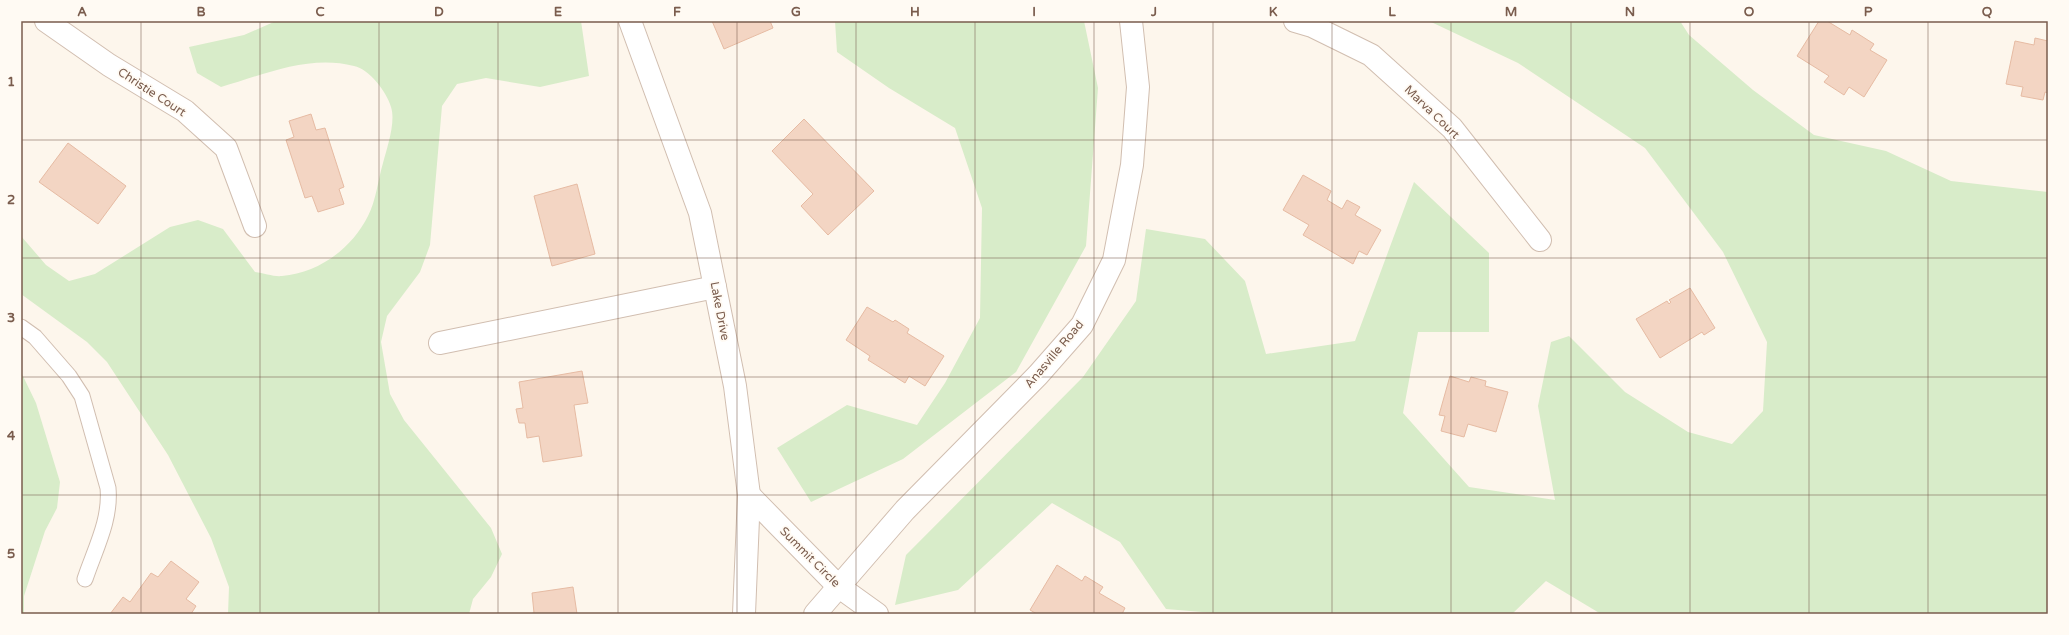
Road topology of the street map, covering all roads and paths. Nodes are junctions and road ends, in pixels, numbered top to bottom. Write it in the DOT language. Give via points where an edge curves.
graph roads {
  1 [pos="46,21"];
  2 [pos="630,21"];
  3 [pos="1131,21"];
  4 [pos="1295,21"];
  5 [pos="255,226"];
  6 [pos="1540,240"];
  7 [pos="715,287"];
  8 [pos="21,327"];
  9 [pos="440,343"];
  10 [pos="749,495"];
  11 [pos="85,579"];
  12 [pos="838,586"];
  13 [pos="744,614"];
  14 [pos="815,614"];
  15 [pos="877,614"];
  1 -- 5 [label="street, Christie Court" via="110,65 185,111 226,148"];
  2 -- 7 [label="street, Lake Drive" via="700,213"];
  3 -- 12 [label="street, Anasville Road" via="1138,87 1132,164 1114,260 1082,325 1038,376 905,510"];
  4 -- 6 [label="street, Marva Court" via="1312,26 1371,55 1452,128"];
  7 -- 9 [label="street"];
  7 -- 10 [label="street, Lake Drive" via="735,386"];
  8 -- 11 [label="lane" via="35,337 69,376 82,396 108,488 109,504 105,526"];
  10 -- 12 [label="street, Summit Circle"];
  10 -- 13 [label="street, Lake Drive"];
  12 -- 14 [label="street, Anasville Road"];
  12 -- 15 [label="street, Summit Circle"];
}
